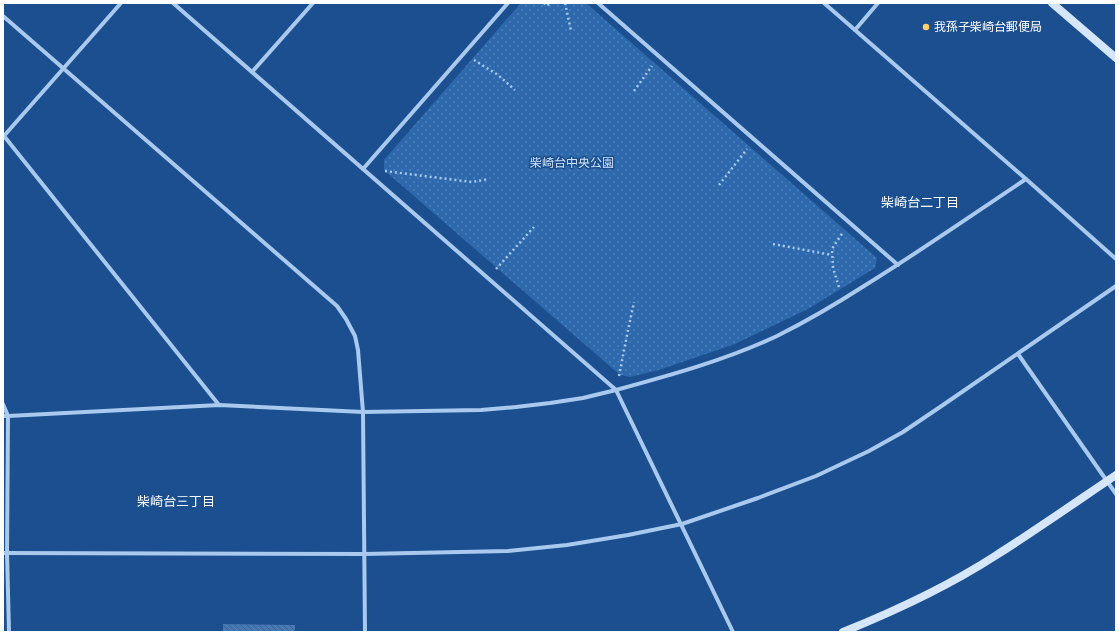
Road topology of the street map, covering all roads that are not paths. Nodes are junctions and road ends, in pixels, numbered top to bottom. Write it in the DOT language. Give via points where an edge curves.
graph roads {
  1 [pos="121,3"];
  2 [pos="172,3"];
  3 [pos="313,3"];
  4 [pos="508,3"];
  5 [pos="598,3"];
  6 [pos="824,3"];
  7 [pos="878,3"];
  8 [pos="1052,3"];
  9 [pos="3,16"];
  10 [pos="855,30"];
  11 [pos="1116,58"];
  12 [pos="63,69"];
  13 [pos="252,72"];
  14 [pos="4,137"];
  15 [pos="363,169"];
  16 [pos="1026,179"];
  17 [pos="1116,259"];
  18 [pos="898,265"];
  19 [pos="1116,286"];
  20 [pos="1018,354"];
  21 [pos="616,390"];
  22 [pos="3,404"];
  23 [pos="219,405"];
  24 [pos="363,412"];
  25 [pos="5,416"];
  26 [pos="1116,474"];
  27 [pos="1107,481"];
  28 [pos="1116,494"];
  29 [pos="682,524"];
  30 [pos="5,553"];
  31 [pos="364,554"];
  32 [pos="9,632"];
  33 [pos="365,632"];
  34 [pos="734,632"];
  35 [pos="843,632"];
  1 -- 12 [label="street"];
  2 -- 13 [label="street"];
  3 -- 13 [label="street"];
  4 -- 15 [label="street"];
  5 -- 18 [label="street"];
  6 -- 10 [label="street"];
  7 -- 10 [label="street"];
  8 -- 11 [label="street"];
  9 -- 12 [label="street"];
  10 -- 16 [label="street"];
  12 -- 14 [label="street"];
  12 -- 24 [label="street" via="337,306 355,336"];
  13 -- 15 [label="street"];
  14 -- 23 [label="street"];
  15 -- 21 [label="street"];
  16 -- 17 [label="street"];
  16 -- 18 [label="street"];
  18 -- 21 [label="street" via="807,321 777,336 736,354"];
  19 -- 20 [label="street"];
  20 -- 27 [label="street"];
  20 -- 29 [label="street" via="908,428 868,451 808,479"];
  21 -- 24 [label="street" via="583,398 516,407"];
  21 -- 29 [label="street"];
  22 -- 25 [label="street"];
  23 -- 24 [label="street"];
  23 -- 25 [label="street"];
  24 -- 31 [label="street"];
  25 -- 30 [label="street"];
  26 -- 27 [label="street"];
  27 -- 28 [label="street"];
  27 -- 35 [label="street" via="963,575 879,618"];
  29 -- 31 [label="street" via="567,545 508,550"];
  29 -- 34 [label="street"];
  30 -- 31 [label="street"];
  30 -- 32 [label="street"];
  31 -- 33 [label="street"];
}
